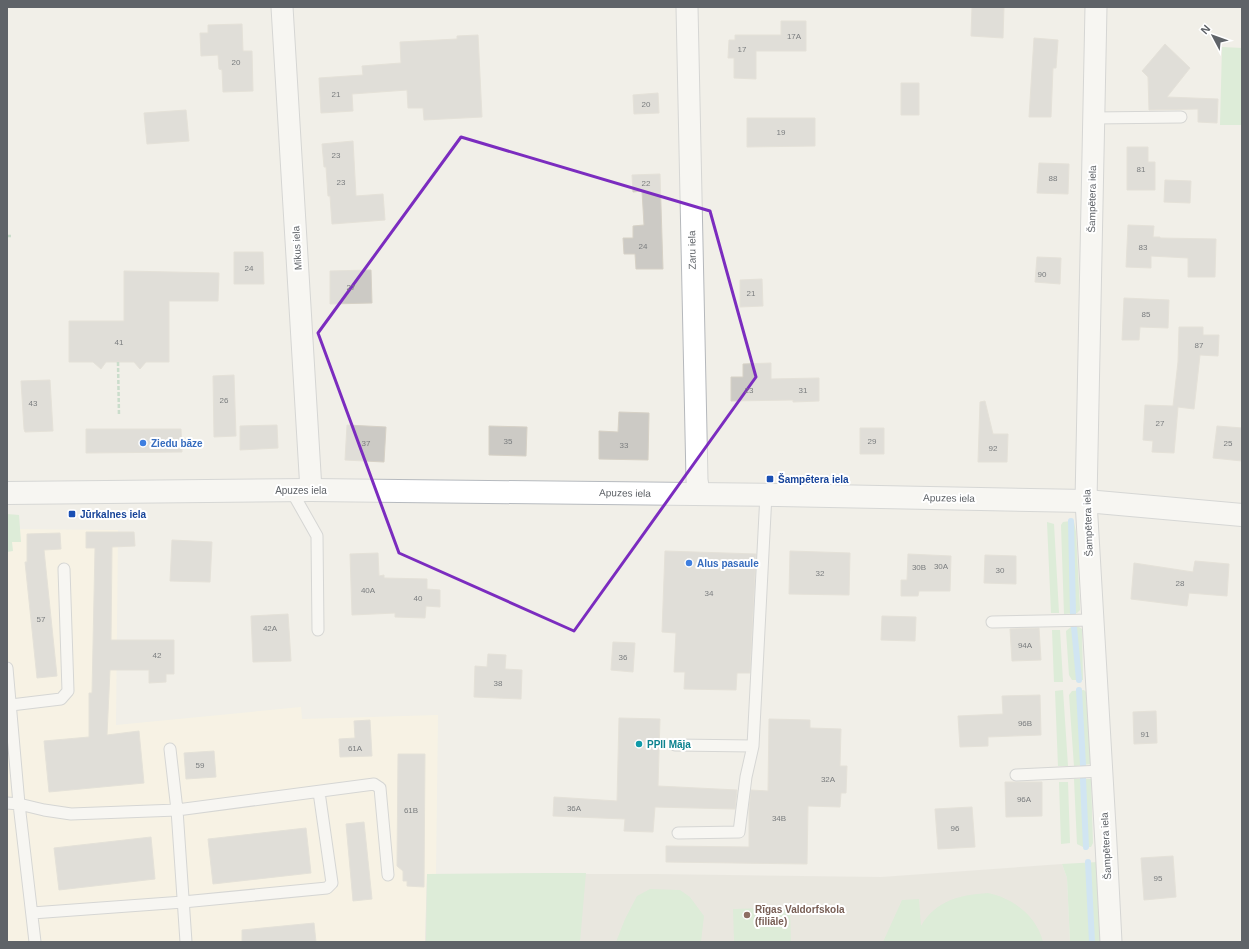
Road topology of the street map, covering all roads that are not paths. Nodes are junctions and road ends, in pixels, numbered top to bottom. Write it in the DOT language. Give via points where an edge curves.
graph roads {
  1 [pos="282,7"];
  2 [pos="687,7"];
  3 [pos="1096,7"];
  4 [pos="1181,117"];
  5 [pos="1094,118"];
  6 [pos="301,490"];
  7 [pos="7,493"];
  8 [pos="699,493"];
  9 [pos="766,494"];
  10 [pos="1086,501"];
  11 [pos="1242,515"];
  12 [pos="64,568"];
  13 [pos="1093,620"];
  14 [pos="992,622"];
  15 [pos="318,630"];
  16 [pos="7,668"];
  17 [pos="11,705"];
  18 [pos="675,745"];
  19 [pos="753,746"];
  20 [pos="170,749"];
  21 [pos="1102,771"];
  22 [pos="1016,775"];
  23 [pos="319,792"];
  24 [pos="7,803"];
  25 [pos="19,804"];
  26 [pos="177,810"];
  27 [pos="678,833"];
  28 [pos="388,875"];
  29 [pos="184,902"];
  30 [pos="32,913"];
  31 [pos="35,942"];
  32 [pos="186,942"];
  33 [pos="1111,942"];
  1 -- 6 [label="street, Mikus iela"];
  2 -- 8 [label="street, Zaru iela" via="696,457"];
  3 -- 5 [label="street, Šampētera iela"];
  4 -- 5 [label="lane"];
  5 -- 10 [label="street, Šampētera iela"];
  6 -- 7 [label="street, Apuzes iela"];
  6 -- 8 [label="street, Apuzes iela"];
  6 -- 15 [label="lane" via="317,536"];
  8 -- 9 [label="street, Apuzes iela"];
  9 -- 10 [label="street, Apuzes iela"];
  9 -- 19 [label="lane"];
  10 -- 11 [label="street, Apuzes iela"];
  10 -- 13 [label="street, Šampētera iela"];
  12 -- 17 [label="lane" via="68,691 61,699"];
  13 -- 14 [label="lane"];
  13 -- 21 [label="street, Šampētera iela"];
  16 -- 17 [label="lane"];
  17 -- 25 [label="lane"];
  18 -- 19 [label="lane"];
  19 -- 27 [label="lane" via="739,832"];
  20 -- 26 [label="lane"];
  21 -- 22 [label="lane"];
  21 -- 33 [label="street, Šampētera iela"];
  23 -- 26 [label="lane"];
  23 -- 28 [label="lane" via="374,784 380,788"];
  23 -- 29 [label="lane" via="332,883 327,888"];
  24 -- 25 [label="lane"];
  25 -- 26 [label="lane" via="71,814"];
  25 -- 30 [label="lane"];
  26 -- 29 [label="lane"];
  29 -- 30 [label="lane"];
  29 -- 32 [label="lane"];
  30 -- 31 [label="lane"];
}
